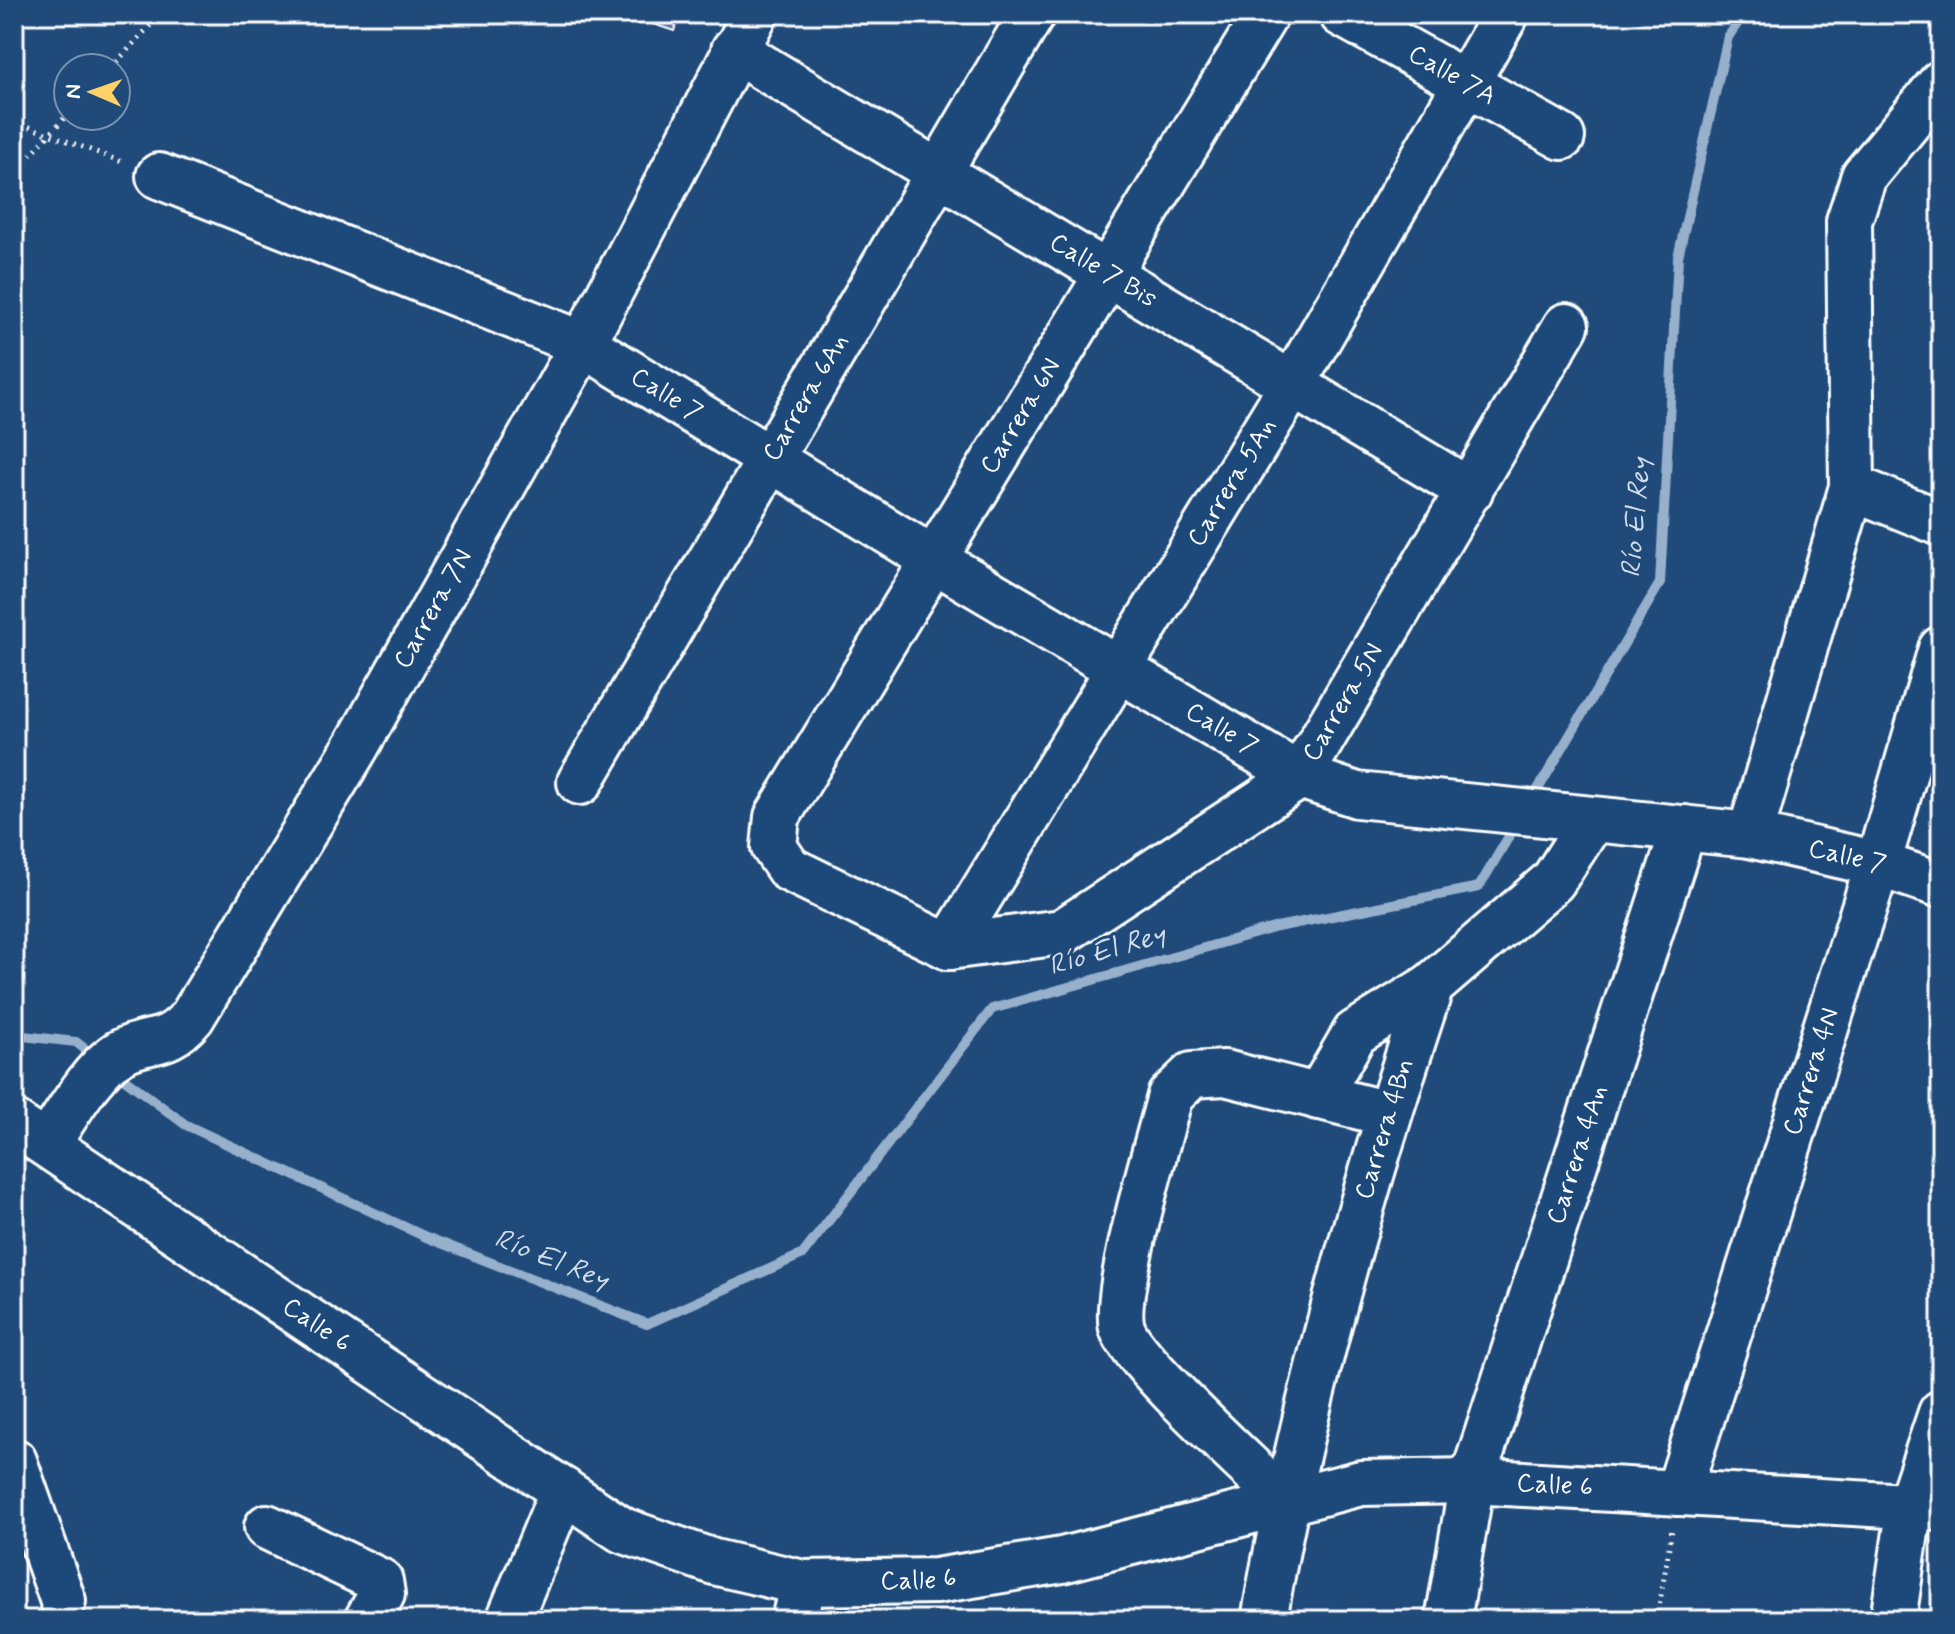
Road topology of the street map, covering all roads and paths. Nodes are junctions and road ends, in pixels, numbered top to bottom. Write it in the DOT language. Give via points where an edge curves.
graph roads {
  1 [pos="161,14"];
  2 [pos="1032,14"];
  3 [pos="1266,14"];
  4 [pos="1342,14"];
  5 [pos="1506,14"];
  6 [pos="744,32"];
  7 [pos="126,52"];
  8 [pos="1465,83"];
  9 [pos="1941,83"];
  10 [pos="14,121"];
  11 [pos="52,131"];
  12 [pos="48,135"];
  13 [pos="1562,137"];
  14 [pos="14,173"];
  15 [pos="940,174"];
  16 [pos="159,176"];
  17 [pos="1108,275"];
  18 [pos="1566,326"];
  19 [pos="583,344"];
  20 [pos="1292,385"];
  21 [pos="772,460"];
  22 [pos="1852,487"];
  23 [pos="1470,491"];
  24 [pos="1941,523"];
  25 [pos="936,561"];
  26 [pos="1941,649"];
  27 [pos="1121,670"];
  28 [pos="1300,776"];
  29 [pos="580,782"];
  30 [pos="1572,818"];
  31 [pos="1684,828"];
  32 [pos="1750,835"];
  33 [pos="1878,864"];
  34 [pos="1941,885"];
  35 [pos="949,947"];
  36 [pos="1431,986"];
  37 [pos="1318,1097"];
  38 [pos="1388,1114"];
  39 [pos="30,1133"];
  40 [pos="1941,1413"];
  41 [pos="14,1461"];
  42 [pos="1472,1481"];
  43 [pos="563,1490"];
  44 [pos="1678,1493"];
  45 [pos="1285,1501"];
  46 [pos="1926,1507"];
  47 [pos="267,1527"];
  48 [pos="63,1601"];
  49 [pos="799,1601"];
  50 [pos="367,1620"];
  51 [pos="509,1620"];
  52 [pos="1264,1620"];
  53 [pos="1448,1620"];
  54 [pos="1657,1620"];
  55 [pos="1893,1620"];
  1 -- 7 [label="path"];
  2 -- 15 [label="street, Carrera 6An"];
  3 -- 17 [label="street, Carrera 6N"];
  4 -- 8 [label="street, Calle 7A"];
  5 -- 8 [label="street, Carrera 5An"];
  6 -- 15 [label="street, Calle 7 Bis"];
  6 -- 19 [label="street, Carrera 7N"];
  8 -- 13 [label="street, Calle 7A"];
  8 -- 20 [label="street, Carrera 5An"];
  9 -- 22 [label="street" via="1864,176 1849,221"];
  10 -- 12 [label="path"];
  11 -- 12 [label="path"];
  12 -- 14 [label="path"];
  12 -- 16 [label="path"];
  15 -- 17 [label="street, Calle 7 Bis"];
  15 -- 21 [label="street, Carrera 6An"];
  16 -- 19 [label="street, Calle 7"];
  17 -- 20 [label="street, Calle 7 Bis"];
  17 -- 25 [label="street, Carrera 6N"];
  18 -- 23 [label="street, Carrera 5N"];
  19 -- 21 [label="street, Calle 7"];
  19 -- 39 [label="street, Carrera 7N" via="356,747 192,1017 175,1035 118,1053"];
  20 -- 23 [label="street, Calle 7 Bis"];
  20 -- 27 [label="street, Carrera 5An"];
  21 -- 25 [label="street, Calle 7"];
  21 -- 29 [label="street, Carrera 6An"];
  22 -- 24 [label="street"];
  22 -- 32 [label="street"];
  23 -- 28 [label="street, Carrera 5N"];
  25 -- 27 [label="street, Calle 7"];
  25 -- 35 [label="street, Carrera 6N" via="777,817 774,847 789,869"];
  26 -- 33 [label="street, Carrera 4N"];
  27 -- 28 [label="street, Calle 7"];
  27 -- 35 [label="street, Carrera 5An"];
  28 -- 30 [label="street, Calle 7" via="1357,795"];
  28 -- 35 [label="street, Carrera 5N" via="1062,932"];
  30 -- 31 [label="street, Calle 7"];
  30 -- 36 [label="street" via="1553,881"];
  31 -- 32 [label="street, Calle 7"];
  31 -- 42 [label="street, Carrera 4An"];
  32 -- 33 [label="street, Calle 7"];
  33 -- 34 [label="street, Calle 7"];
  33 -- 44 [label="street, Carrera 4N"];
  36 -- 37 [label="street" via="1355,1033"];
  36 -- 38 [label="street, Carrera 4Bn"];
  37 -- 38 [label="street"];
  37 -- 45 [label="street" via="1225,1073 1192,1075 1170,1096 1122,1291 1122,1328 1141,1358"];
  38 -- 45 [label="street, Carrera 4Bn"];
  39 -- 43 [label="street, Calle 6"];
  40 -- 46 [label="street"];
  41 -- 48 [label="street"];
  42 -- 44 [label="street, Calle 6"];
  42 -- 45 [label="street, Calle 6" via="1361,1483"];
  42 -- 53 [label="street, Carrera 4An"];
  43 -- 49 [label="street, Calle 6" via="622,1530 714,1562"];
  43 -- 51 [label="street"];
  44 -- 46 [label="street, Calle 6"];
  44 -- 54 [label="path"];
  45 -- 49 [label="street, Calle 6" via="1062,1560"];
  45 -- 52 [label="street, Carrera 4Bn"];
  46 -- 55 [label="street"];
  47 -- 50 [label="street" via="380,1581 382,1594"];
}
